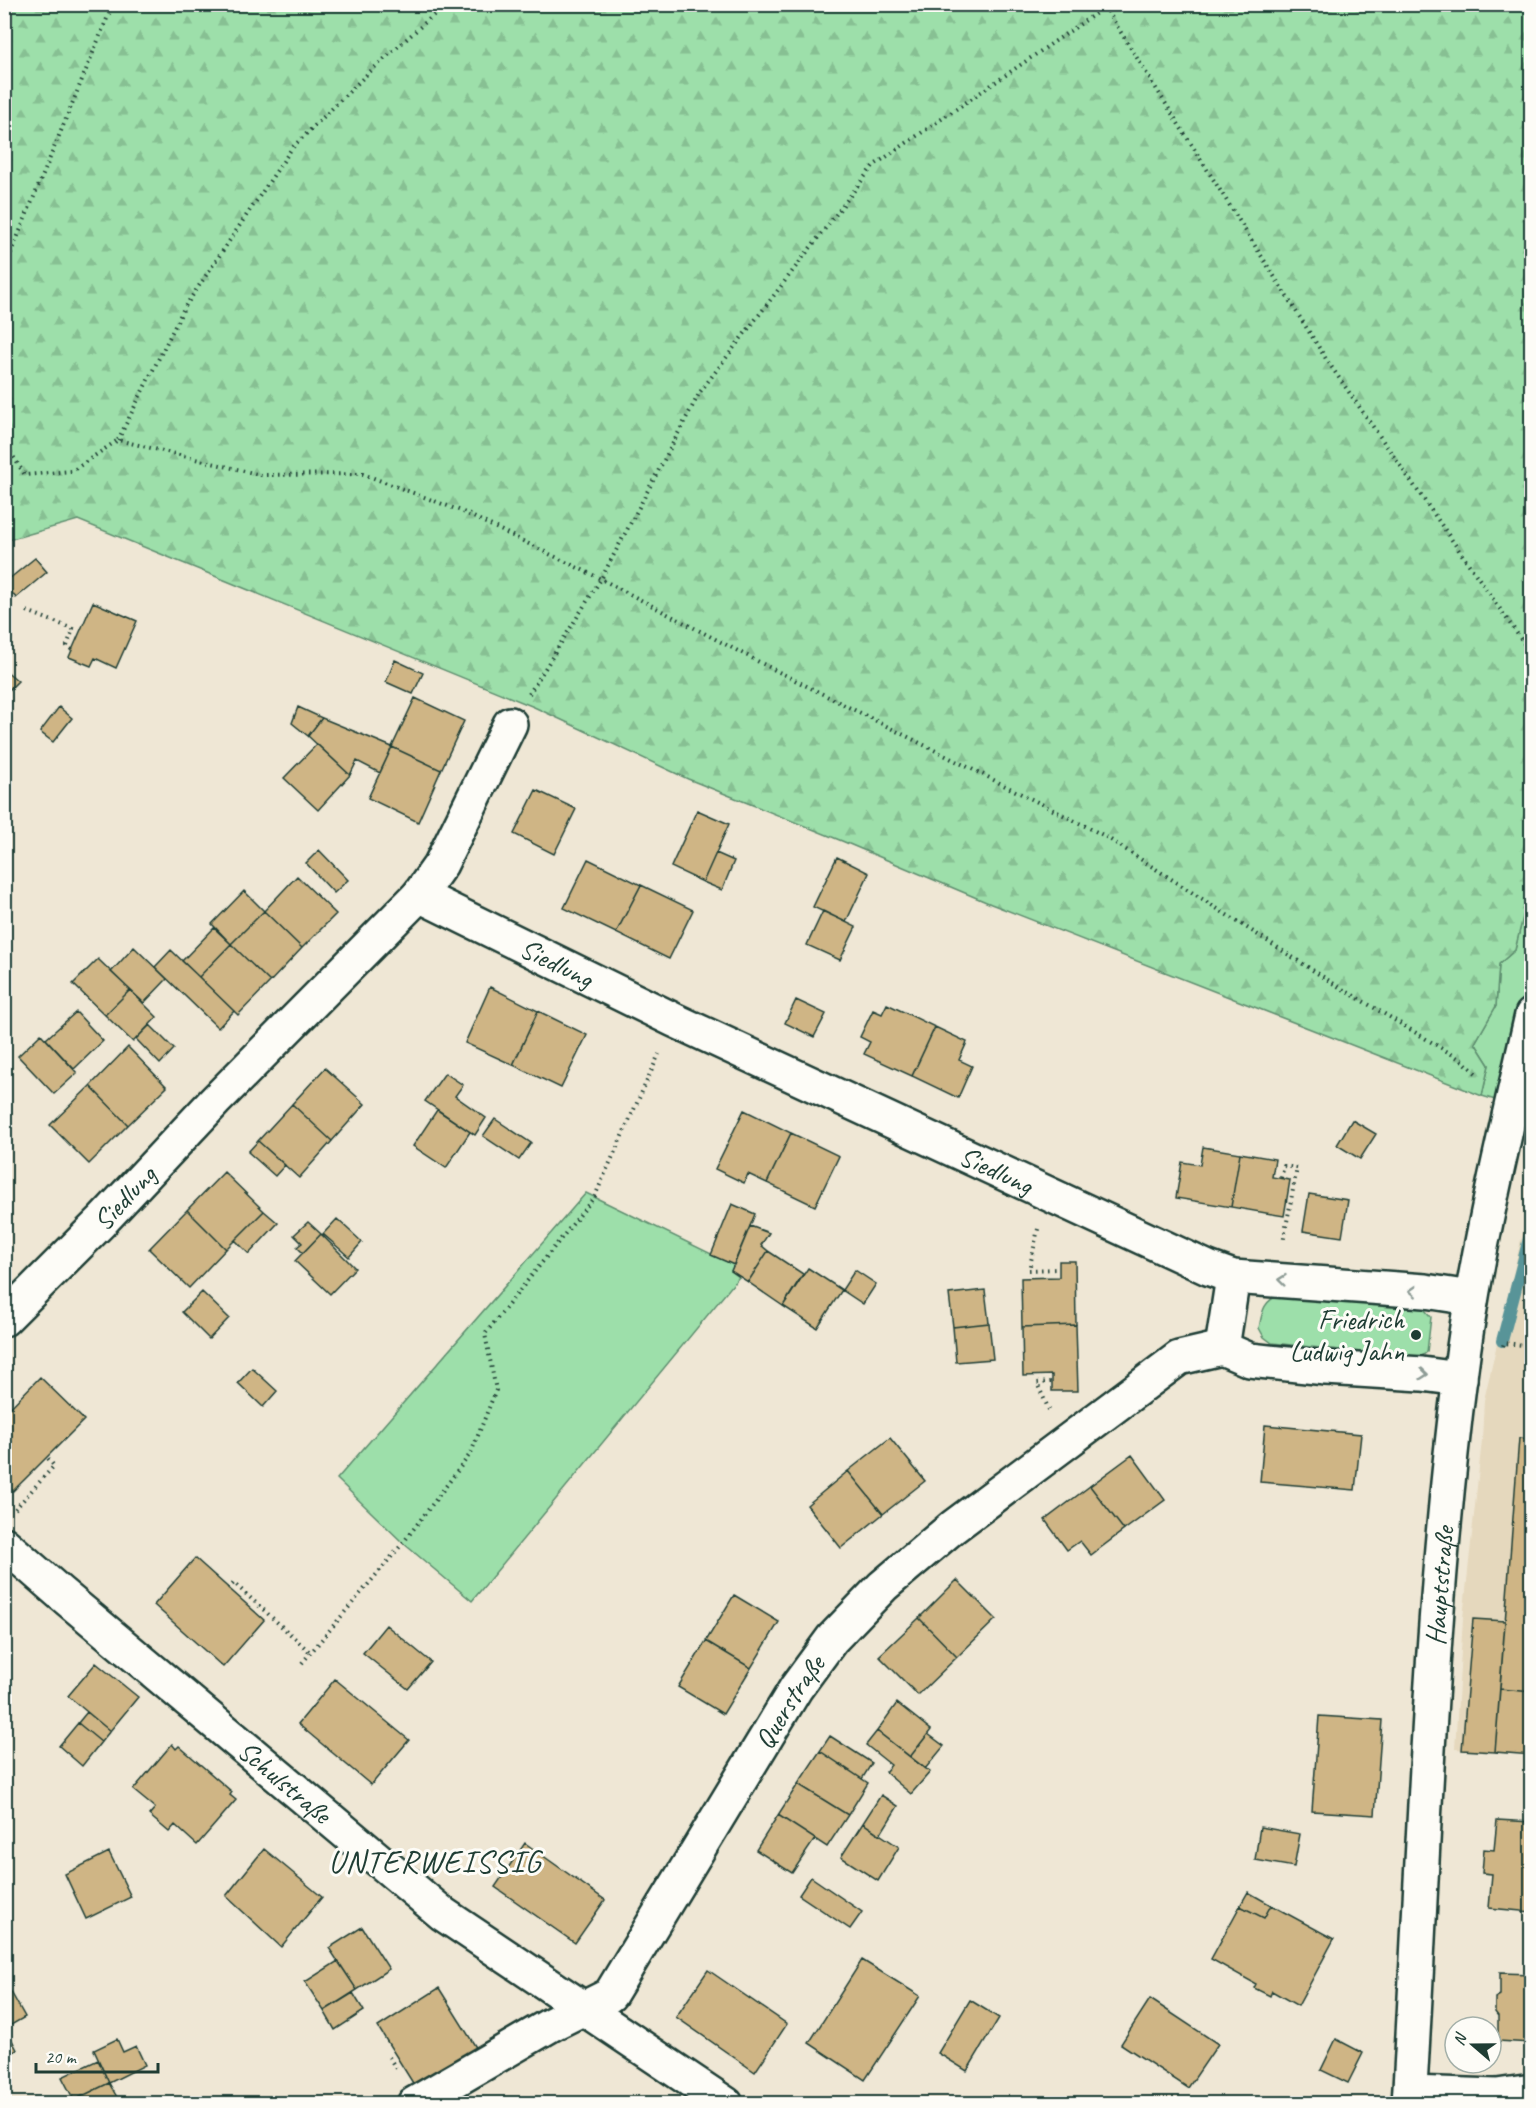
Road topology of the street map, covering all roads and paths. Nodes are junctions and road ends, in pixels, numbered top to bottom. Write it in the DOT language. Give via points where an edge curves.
graph roads {
  1 [pos="113,4"];
  2 [pos="446,4"];
  3 [pos="1099,4"];
  4 [pos="1114,4"];
  5 [pos="1105,7"];
  6 [pos="4,270"];
  7 [pos="118,440"];
  8 [pos="4,442"];
  9 [pos="601,579"];
  10 [pos="27,611"];
  11 [pos="72,650"];
  12 [pos="1532,655"];
  13 [pos="510,724"];
  14 [pos="419,896"];
  15 [pos="1532,1015"];
  16 [pos="674,1020"];
  17 [pos="1484,1080"];
  18 [pos="1281,1178"];
  19 [pos="1040,1222"];
  20 [pos="1282,1246"];
  21 [pos="1058,1269"];
  22 [pos="1233,1277"];
  23 [pos="1471,1298"];
  24 [pos="4,1319"];
  25 [pos="1508,1344"];
  26 [pos="1532,1346"];
  27 [pos="1222,1348"];
  28 [pos="1460,1379"];
  29 [pos="1051,1382"];
  30 [pos="1052,1419"];
  31 [pos="46,1456"];
  32 [pos="8,1528"];
  33 [pos="228,1589"];
  34 [pos="311,1653"];
  35 [pos="303,1663"];
  36 [pos="582,2008"];
  37 [pos="1532,2091"];
  38 [pos="1409,2098"];
  39 [pos="414,2103"];
  40 [pos="726,2103"];
  1 -- 6 [label="path"];
  2 -- 7 [label="path" via="292,148 184,308"];
  3 -- 5 [label="path"];
  4 -- 5 [label="path"];
  5 -- 9 [label="path" via="873,166 700,392"];
  5 -- 12 [label="path" via="1328,362"];
  7 -- 8 [label="path" via="72,471 25,475"];
  7 -- 9 [label="path" via="261,476 363,474 461,511"];
  9 -- 13 [label="path"];
  9 -- 17 [label="path" via="1103,835 1463,1060"];
  10 -- 11 [label="path" via="73,629 67,646"];
  13 -- 14 [label="street" via="441,864"];
  14 -- 16 [label="street, Siedlung"];
  14 -- 24 [label="street, Siedlung"];
  15 -- 23 [label="street, Hauptstraße"];
  16 -- 22 [label="street, Siedlung"];
  16 -- 34 [label="path" via="595,1196 485,1334 496,1390 471,1453 403,1543"];
  18 -- 20 [label="path" via="1284,1166 1298,1168"];
  19 -- 21 [label="path" via="1029,1270"];
  23 -- 22 [label="street, Siedlung, one-way"];
  22 -- 27 [label="street"];
  23 -- 28 [label="street, Hauptstraße"];
  25 -- 26 [label="path"];
  27 -- 28 [label="street, one-way" via="1250,1360"];
  27 -- 36 [label="street, Querstraße" via="1179,1358 953,1527 872,1597 832,1639 796,1688 610,1995"];
  28 -- 38 [label="street, Hauptstraße" via="1430,1713"];
  29 -- 30 [label="path" via="1037,1383"];
  31 -- 32 [label="path" via="54,1466"];
  32 -- 36 [label="street, Schulstraße" via="59,1592 443,1914"];
  33 -- 34 [label="path" via="234,1583"];
  34 -- 35 [label="path"];
  36 -- 39 [label="street, Querstraße"];
  36 -- 40 [label="street, Schulstraße"];
  37 -- 38 [label="street, Hauptstraße" via="1497,2096"];
}
